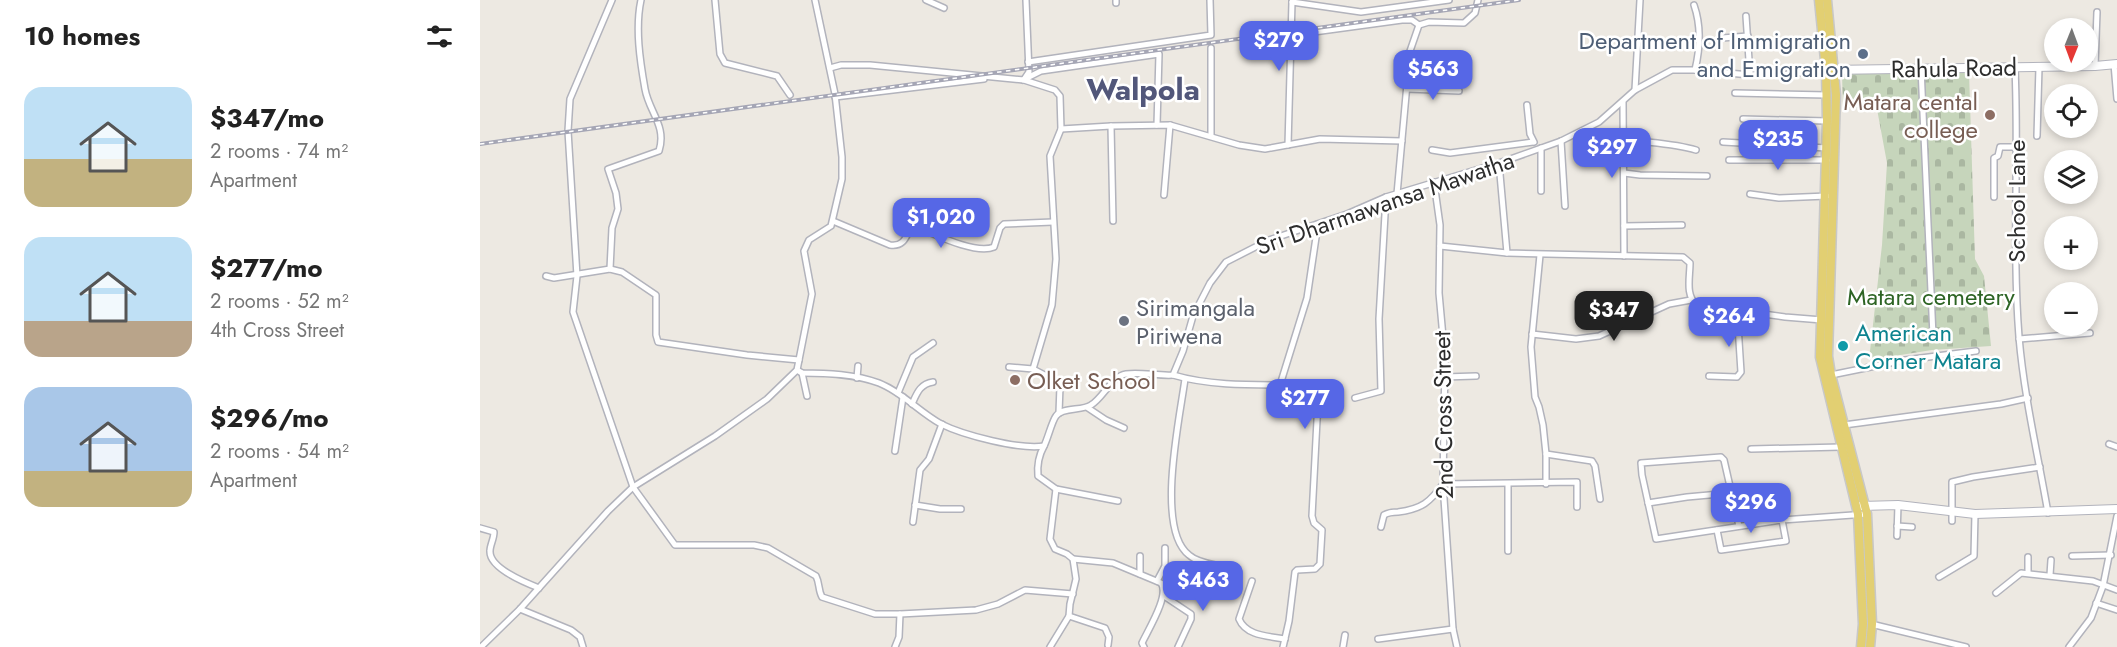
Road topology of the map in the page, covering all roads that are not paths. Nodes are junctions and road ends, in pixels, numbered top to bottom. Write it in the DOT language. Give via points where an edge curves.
graph roads {
  1 [pos="612,0"];
  2 [pos="641,0"];
  3 [pos="715,0"];
  4 [pos="815,0"];
  5 [pos="926,0"];
  6 [pos="1026,0"];
  7 [pos="1210,0"];
  8 [pos="1382,0"];
  9 [pos="1449,0"];
  10 [pos="1478,0"];
  11 [pos="1640,0"];
  12 [pos="1819,0"];
  13 [pos="1827,0"];
  14 [pos="1292,1"];
  15 [pos="1694,5"];
  16 [pos="944,8"];
  17 [pos="1381,9"];
  18 [pos="2097,12"];
  19 [pos="1746,16"];
  20 [pos="2097,18"];
  21 [pos="1419,25"];
  22 [pos="1292,35"];
  23 [pos="1748,36"];
  24 [pos="1722,38"];
  25 [pos="1211,48"];
  26 [pos="1028,62"];
  27 [pos="2115,64"];
  28 [pos="2098,66"];
  29 [pos="2039,67"];
  30 [pos="2044,67"];
  31 [pos="830,68"];
  32 [pos="1921,68"];
  33 [pos="2015,68"];
  34 [pos="1695,70"];
  35 [pos="1830,70"];
  36 [pos="1750,75"];
  37 [pos="1024,80"];
  38 [pos="1407,89"];
  39 [pos="1635,90"];
  40 [pos="1459,91"];
  41 [pos="1735,93"];
  42 [pos="790,95"];
  43 [pos="1827,95"];
  44 [pos="835,97"];
  45 [pos="2117,99"];
  46 [pos="1623,102"];
  47 [pos="1527,105"];
  48 [pos="1743,118"];
  49 [pos="1827,120"];
  50 [pos="1157,125"];
  51 [pos="1170,125"];
  52 [pos="1111,126"];
  53 [pos="1061,129"];
  54 [pos="1211,136"];
  55 [pos="2037,136"];
  56 [pos="1623,139"];
  57 [pos="1402,141"];
  58 [pos="1561,141"];
  59 [pos="1533,142"];
  60 [pos="1723,142"];
  61 [pos="1288,145"];
  62 [pos="2016,147"];
  63 [pos="1827,148"];
  64 [pos="1538,149"];
  65 [pos="1432,150"];
  66 [pos="1696,150"];
  67 [pos="1729,160"];
  68 [pos="1827,160"];
  69 [pos="1499,163"];
  70 [pos="1624,173"];
  71 [pos="1707,176"];
  72 [pos="1434,182"];
  73 [pos="1541,191"];
  74 [pos="1397,194"];
  75 [pos="1750,194"];
  76 [pos="1164,195"];
  77 [pos="1830,196"];
  78 [pos="1994,197"];
  79 [pos="1386,198"];
  80 [pos="1565,206"];
  81 [pos="833,221"];
  82 [pos="1113,221"];
  83 [pos="1053,222"];
  84 [pos="1318,224"];
  85 [pos="1682,225"];
  86 [pos="1624,226"];
  87 [pos="1440,246"];
  88 [pos="1507,253"];
  89 [pos="1540,255"];
  90 [pos="1624,256"];
  91 [pos="610,269"];
  92 [pos="546,276"];
  93 [pos="577,276"];
  94 [pos="1691,300"];
  95 [pos="1737,310"];
  96 [pos="1825,320"];
  97 [pos="1532,334"];
  98 [pos="1933,336"];
  99 [pos="2054,336"];
  100 [pos="2019,339"];
  101 [pos="933,344"];
  102 [pos="1976,351"];
  103 [pos="799,360"];
  104 [pos="858,366"];
  105 [pos="1009,367"];
  106 [pos="1033,369"];
  107 [pos="800,371"];
  108 [pos="1173,375"];
  109 [pos="1831,375"];
  110 [pos="1476,376"];
  111 [pos="1709,376"];
  112 [pos="1444,377"];
  113 [pos="857,378"];
  114 [pos="1185,379"];
  115 [pos="933,382"];
  116 [pos="1280,385"];
  117 [pos="898,393"];
  118 [pos="807,396"];
  119 [pos="903,398"];
  120 [pos="1355,398"];
  121 [pos="2028,398"];
  122 [pos="912,404"];
  123 [pos="1088,408"];
  124 [pos="1059,413"];
  125 [pos="942,424"];
  126 [pos="1844,425"];
  127 [pos="1124,428"];
  128 [pos="2109,444"];
  129 [pos="1044,446"];
  130 [pos="1841,447"];
  131 [pos="2117,447"];
  132 [pos="1751,449"];
  133 [pos="896,451"];
  134 [pos="1546,454"];
  135 [pos="2040,467"];
  136 [pos="1443,484"];
  137 [pos="1508,484"];
  138 [pos="1546,484"];
  139 [pos="633,487"];
  140 [pos="1056,489"];
  141 [pos="1731,493"];
  142 [pos="1600,499"];
  143 [pos="1118,501"];
  144 [pos="1648,503"];
  145 [pos="915,504"];
  146 [pos="1898,506"];
  147 [pos="1577,507"];
  148 [pos="961,509"];
  149 [pos="2117,509"];
  150 [pos="1861,510"];
  151 [pos="2048,513"];
  152 [pos="1976,514"];
  153 [pos="2117,516"];
  154 [pos="1952,517"];
  155 [pos="1782,520"];
  156 [pos="913,522"];
  157 [pos="1739,526"];
  158 [pos="1897,526"];
  159 [pos="1381,527"];
  160 [pos="1912,527"];
  161 [pos="480,528"];
  162 [pos="1717,530"];
  163 [pos="1897,536"];
  164 [pos="1165,548"];
  165 [pos="1508,551"];
  166 [pos="2111,555"];
  167 [pos="1140,556"];
  168 [pos="2072,556"];
  169 [pos="2028,557"];
  170 [pos="1073,559"];
  171 [pos="2051,560"];
  172 [pos="1224,567"];
  173 [pos="2028,573"];
  174 [pos="1140,574"];
  175 [pos="2050,575"];
  176 [pos="1939,577"];
  177 [pos="1157,581"];
  178 [pos="1252,581"];
  179 [pos="2103,585"];
  180 [pos="539,588"];
  181 [pos="2117,590"];
  182 [pos="1073,594"];
  183 [pos="1996,594"];
  184 [pos="1164,596"];
  185 [pos="2096,603"];
  186 [pos="520,609"];
  187 [pos="2117,610"];
  188 [pos="900,614"];
  189 [pos="1069,616"];
  190 [pos="1868,624"];
  191 [pos="1453,629"];
  192 [pos="1346,635"];
  193 [pos="1285,639"];
  194 [pos="1378,639"];
  195 [pos="1108,645"];
  196 [pos="482,647"];
  197 [pos="583,647"];
  198 [pos="895,647"];
  199 [pos="1050,647"];
  200 [pos="1144,647"];
  201 [pos="1178,647"];
  202 [pos="1283,647"];
  203 [pos="1343,647"];
  204 [pos="1457,647"];
  205 [pos="1861,647"];
  206 [pos="1870,647"];
  207 [pos="1966,647"];
  208 [pos="2069,647"];
  1 -- 93 [label="street" via="570,99 568,131"];
  2 -- 91 [label="street" via="638,31 645,91 659,123 661,144 659,151 608,169 618,209 612,228"];
  3 -- 42 [label="street" via="720,54 725,63 777,76"];
  4 -- 31 [label="street"];
  5 -- 16 [label="street"];
  6 -- 26 [label="street"];
  7 -- 26 [label="street" via="1211,36"];
  8 -- 17 [label="street"];
  9 -- 17 [label="street"];
  10 -- 21 [label="street" via="1475,13 1464,23"];
  11 -- 39 [label="street"];
  12 -- 35 [label="main road"];
  13 -- 35 [label="main road"];
  14 -- 17 [label="street" via="1361,12"];
  14 -- 22 [label="street"];
  15 -- 34 [label="street" via="1699,52"];
  18 -- 20 [label="street"];
  19 -- 23 [label="street"];
  21 -- 22 [label="street" via="1402,20"];
  21 -- 38 [label="street" via="1410,51"];
  22 -- 61 [label="street"];
  23 -- 24 [label="street"];
  23 -- 36 [label="street"];
  25 -- 54 [label="street"];
  26 -- 37 [label="street" via="1029,72"];
  27 -- 28 [label="main road, Rahula Road"];
  27 -- 45 [label="street"];
  29 -- 30 [label="main road, Rahula Road"];
  29 -- 33 [label="main road, Rahula Road"];
  29 -- 55 [label="street"];
  31 -- 37 [label="street" via="870,65"];
  31 -- 44 [label="street"];
  32 -- 33 [label="main road, Rahula Road"];
  32 -- 35 [label="main road, Rahula Road"];
  32 -- 98 [label="street"];
  33 -- 62 [label="street, School Lane"];
  34 -- 36 [label="street, Sri Dharmawansa Mawatha"];
  34 -- 39 [label="street, Sri Dharmawansa Mawatha" via="1672,70"];
  35 -- 36 [label="street, Sri Dharmawansa Mawatha"];
  35 -- 43 [label="main road"];
  35 -- 77 [label="main road"];
  37 -- 44 [label="street" via="992,78"];
  37 -- 50 [label="street" via="1041,71 1159,54"];
  37 -- 53 [label="street" via="1055,90 1060,96"];
  38 -- 40 [label="street"];
  38 -- 57 [label="street"];
  39 -- 46 [label="street, Sri Dharmawansa Mawatha"];
  41 -- 43 [label="street"];
  43 -- 49 [label="main road"];
  44 -- 81 [label="street" via="842,179"];
  46 -- 56 [label="street"];
  46 -- 58 [label="street, Sri Dharmawansa Mawatha" via="1599,122"];
  47 -- 59 [label="street"];
  48 -- 49 [label="street"];
  49 -- 63 [label="main road"];
  50 -- 51 [label="street"];
  50 -- 52 [label="street"];
  51 -- 54 [label="street"];
  51 -- 76 [label="street"];
  52 -- 53 [label="street"];
  52 -- 82 [label="street"];
  53 -- 83 [label="street" via="1050,156"];
  54 -- 61 [label="street" via="1255,148"];
  56 -- 66 [label="street"];
  56 -- 70 [label="street"];
  57 -- 61 [label="street" via="1320,139"];
  57 -- 74 [label="street"];
  58 -- 64 [label="street, Sri Dharmawansa Mawatha"];
  58 -- 80 [label="street"];
  59 -- 64 [label="street"];
  59 -- 65 [label="street" via="1450,153"];
  60 -- 63 [label="street"];
  62 -- 78 [label="street" via="2000,147 1994,158"];
  62 -- 100 [label="street, School Lane"];
  63 -- 68 [label="main road"];
  64 -- 69 [label="street, Sri Dharmawansa Mawatha"];
  64 -- 73 [label="street"];
  67 -- 68 [label="street"];
  68 -- 77 [label="main road"];
  69 -- 72 [label="street, Sri Dharmawansa Mawatha"];
  69 -- 88 [label="street"];
  70 -- 71 [label="street"];
  70 -- 86 [label="street"];
  72 -- 74 [label="street, Sri Dharmawansa Mawatha"];
  72 -- 87 [label="street, 2nd Cross Street"];
  74 -- 79 [label="street, Sri Dharmawansa Mawatha"];
  75 -- 77 [label="street" via="1779,198"];
  77 -- 96 [label="main road"];
  79 -- 84 [label="street, Sri Dharmawansa Mawatha"];
  79 -- 120 [label="street" via="1378,319 1381,391"];
  81 -- 83 [label="street" via="890,245 902,244 912,225 970,247 991,249 1004,224"];
  81 -- 103 [label="street" via="809,240 804,251 812,294"];
  83 -- 106 [label="street" via="1056,259 1052,304"];
  84 -- 108 [label="street, Sri Dharmawansa Mawatha" via="1269,240 1226,262 1193,315"];
  84 -- 116 [label="street" via="1307,298"];
  85 -- 86 [label="street"];
  86 -- 90 [label="street"];
  87 -- 88 [label="street"];
  87 -- 112 [label="street, 2nd Cross Street"];
  88 -- 89 [label="street"];
  89 -- 90 [label="street"];
  89 -- 97 [label="street"];
  90 -- 94 [label="street" via="1688,260"];
  91 -- 93 [label="street"];
  91 -- 103 [label="street" via="622,272 656,295 658,342"];
  92 -- 93 [label="street"];
  93 -- 139 [label="street" via="573,312"];
  94 -- 95 [label="street"];
  94 -- 97 [label="street" via="1670,304 1599,336 1576,339"];
  95 -- 96 [label="street"];
  95 -- 111 [label="street" via="1740,372 1737,377"];
  96 -- 109 [label="main road"];
  96 -- 130 [label="main road" via="1820,357"];
  97 -- 134 [label="street" via="1535,397"];
  99 -- 100 [label="street"];
  100 -- 121 [label="street, School Lane"];
  101 -- 117 [label="street" via="913,357"];
  102 -- 109 [label="street"];
  103 -- 107 [label="street"];
  104 -- 113 [label="street"];
  105 -- 106 [label="street"];
  106 -- 124 [label="street" via="1058,382"];
  107 -- 113 [label="street"];
  107 -- 118 [label="street"];
  107 -- 139 [label="street" via="715,436"];
  108 -- 114 [label="street"];
  108 -- 123 [label="street" via="1124,374"];
  109 -- 126 [label="main road"];
  110 -- 112 [label="street"];
  112 -- 136 [label="street, 2nd Cross Street"];
  113 -- 117 [label="street"];
  114 -- 116 [label="street"];
  114 -- 172 [label="street" via="1173,475 1173,526 1188,555"];
  115 -- 122 [label="street" via="921,387"];
  116 -- 193 [label="street" via="1318,401 1312,516 1322,530 1319,567 1295,573"];
  117 -- 119 [label="street"];
  119 -- 122 [label="street"];
  119 -- 133 [label="street"];
  121 -- 126 [label="street"];
  121 -- 135 [label="street, School Lane"];
  122 -- 125 [label="street"];
  123 -- 124 [label="street"];
  123 -- 127 [label="street"];
  124 -- 129 [label="street"];
  125 -- 129 [label="street" via="1016,445"];
  125 -- 145 [label="street" via="929,459 920,470"];
  126 -- 150 [label="main road"];
  128 -- 131 [label="street"];
  129 -- 140 [label="street" via="1038,476"];
  130 -- 132 [label="street"];
  130 -- 150 [label="main road"];
  134 -- 138 [label="street"];
  134 -- 142 [label="street" via="1592,460"];
  135 -- 151 [label="street, School Lane"];
  135 -- 154 [label="street" via="1952,482"];
  136 -- 137 [label="street"];
  136 -- 159 [label="street" via="1424,505 1384,515"];
  136 -- 191 [label="street, 2nd Cross Street"];
  137 -- 138 [label="street"];
  137 -- 165 [label="street"];
  138 -- 147 [label="street" via="1577,482"];
  139 -- 180 [label="street"];
  139 -- 188 [label="street" via="677,546 740,543 768,548 816,576 822,597 875,615"];
  140 -- 143 [label="street"];
  140 -- 170 [label="street" via="1050,539 1055,549"];
  141 -- 144 [label="street"];
  141 -- 144 [label="street" via="1721,457 1641,463"];
  141 -- 157 [label="street"];
  144 -- 162 [label="street" via="1656,539"];
  145 -- 148 [label="street"];
  145 -- 156 [label="street"];
  146 -- 150 [label="main road"];
  146 -- 154 [label="main road"];
  146 -- 158 [label="street"];
  149 -- 151 [label="main road"];
  150 -- 155 [label="street"];
  150 -- 190 [label="main road"];
  151 -- 152 [label="main road"];
  152 -- 154 [label="main road"];
  152 -- 176 [label="street" via="1974,556"];
  153 -- 166 [label="street"];
  155 -- 157 [label="street"];
  155 -- 162 [label="street" via="1786,541 1721,550"];
  157 -- 162 [label="street"];
  158 -- 160 [label="street"];
  158 -- 163 [label="street"];
  161 -- 180 [label="street" via="494,532 492,559 508,575"];
  164 -- 177 [label="street" via="1165,566"];
  166 -- 168 [label="street"];
  166 -- 179 [label="street"];
  167 -- 174 [label="street"];
  169 -- 173 [label="street"];
  170 -- 174 [label="street" via="1113,563"];
  170 -- 182 [label="street" via="1077,579"];
  171 -- 175 [label="street"];
  173 -- 175 [label="street"];
  173 -- 183 [label="street" via="2021,573"];
  174 -- 177 [label="street"];
  175 -- 179 [label="street"];
  177 -- 184 [label="street" via="1164,588"];
  178 -- 193 [label="street" via="1239,620 1242,627"];
  179 -- 181 [label="street"];
  179 -- 185 [label="street"];
  180 -- 186 [label="street"];
  182 -- 188 [label="street" via="1024,590 976,610"];
  182 -- 189 [label="street"];
  184 -- 200 [label="street" via="1142,643"];
  184 -- 201 [label="street" via="1191,614"];
  185 -- 187 [label="street"];
  185 -- 208 [label="street" via="2091,618"];
  186 -- 196 [label="street"];
  186 -- 197 [label="street" via="571,630 580,637"];
  188 -- 198 [label="street"];
  189 -- 195 [label="street" via="1105,628"];
  189 -- 199 [label="street"];
  190 -- 205 [label="main road"];
  190 -- 206 [label="main road"];
  190 -- 207 [label="street"];
  191 -- 194 [label="street"];
  191 -- 204 [label="street, 2nd Cross Street"];
  192 -- 203 [label="street"];
  193 -- 202 [label="street"];
}
